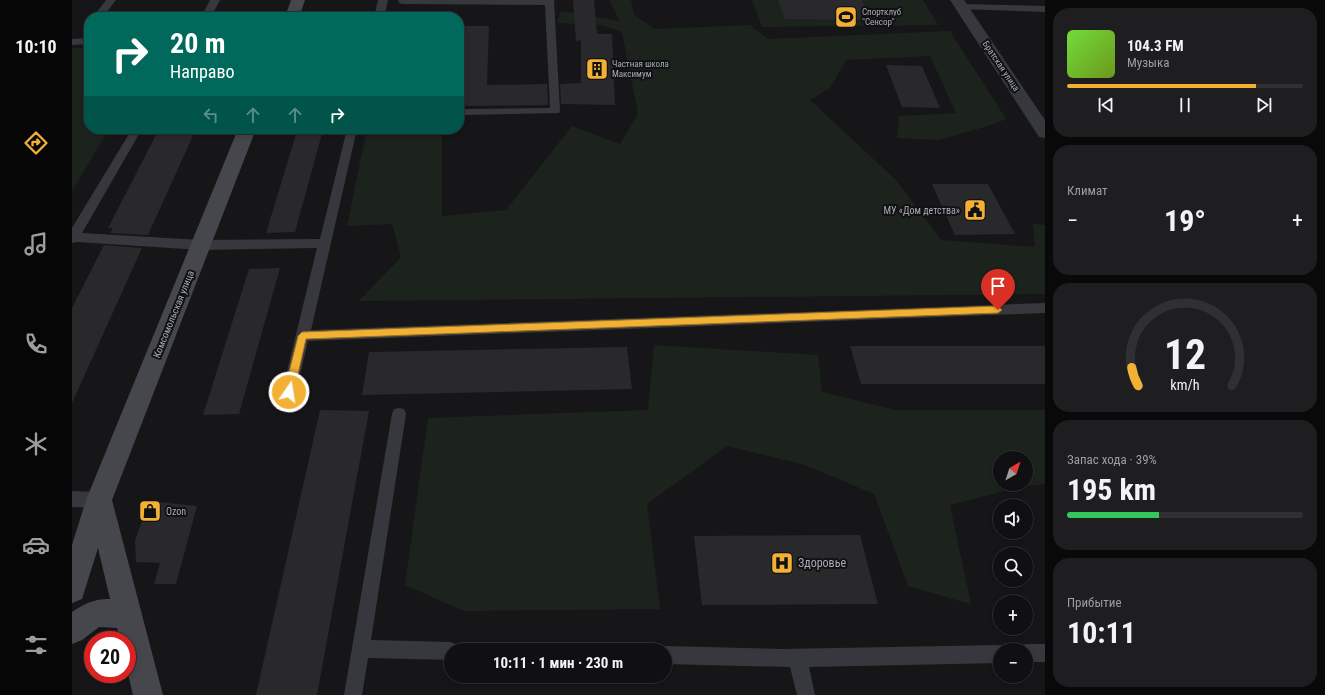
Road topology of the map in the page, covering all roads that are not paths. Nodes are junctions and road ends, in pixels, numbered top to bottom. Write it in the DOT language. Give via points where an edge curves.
graph roads {
  1 [pos="111,0"];
  2 [pos="215,0"];
  3 [pos="298,0"];
  4 [pos="383,0"];
  5 [pos="1036,0"];
  6 [pos="402,1"];
  7 [pos="549,1"];
  8 [pos="960,4"];
  9 [pos="1044,9"];
  10 [pos="102,12"];
  11 [pos="209,12"];
  12 [pos="294,12"];
  13 [pos="380,12"];
  14 [pos="465,112"];
  15 [pos="1045,132"];
  16 [pos="134,134"];
  17 [pos="245,134"];
  18 [pos="351,134"];
  19 [pos="72,238"];
  20 [pos="325,242"];
  21 [pos="201,245"];
  22 [pos="1045,308"];
  23 [pos="302,336"];
  24 [pos="289,392"];
  25 [pos="400,414"];
  26 [pos="72,499"];
  27 [pos="99,500"];
  28 [pos="72,589"];
  29 [pos="128,616"];
  30 [pos="72,630"];
  31 [pos="360,649"];
  32 [pos="444,651"];
  33 [pos="1033,653"];
  34 [pos="1045,653"];
  35 [pos="993,654"];
  36 [pos="672,655"];
  37 [pos="797,657"];
  38 [pos="148,695"];
  39 [pos="353,695"];
  40 [pos="806,695"];
  1 -- 10 [label="lane"];
  2 -- 11 [label="lane"];
  3 -- 12 [label="street"];
  4 -- 13 [label="lane"];
  5 -- 9 [label="lane"];
  6 -- 7 [label="lane"];
  7 -- 14 [label="lane" via="555,111"];
  8 -- 9 [label="lane"];
  8 -- 15 [label="street, Братская улица"];
  16 -- 19 [label="lane"];
  17 -- 21 [label="street, Комсомольская улица"];
  18 -- 20 [label="lane"];
  19 -- 21 [label="lane"];
  20 -- 21 [label="lane"];
  20 -- 23 [label="lane"];
  21 -- 27 [label="street, Комсомольская улица"];
  22 -- 23 [label="lane"];
  23 -- 24 [label="lane"];
  25 -- 31 [label="lane"];
  26 -- 27 [label="lane"];
  27 -- 28 [label="street, Комсомольская улица"];
  27 -- 29 [label="street"];
  29 -- 30 [label="street" via="106,611 88,616"];
  29 -- 38 [label="street"];
  31 -- 32 [label="lane"];
  31 -- 39 [label="lane"];
  33 -- 34 [label="lane"];
  35 -- 37 [label="lane"];
  36 -- 37 [label="lane"];
  37 -- 40 [label="lane"];
}
